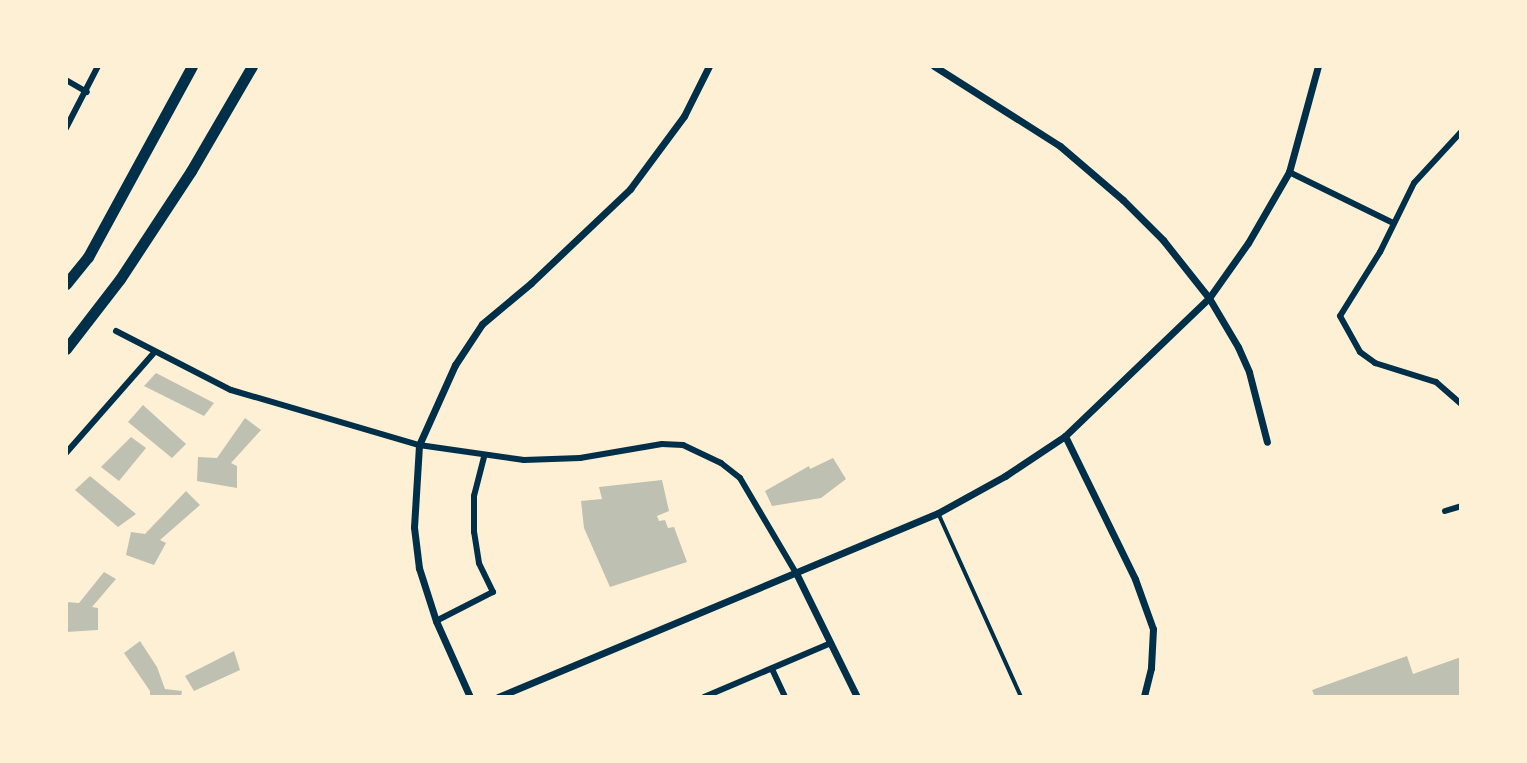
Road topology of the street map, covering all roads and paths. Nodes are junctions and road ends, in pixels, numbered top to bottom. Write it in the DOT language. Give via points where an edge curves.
graph roads {
  1 [pos="98,66"];
  2 [pos="192,66"];
  3 [pos="252,66"];
  4 [pos="709,66"];
  5 [pos="934,66"];
  6 [pos="1318,66"];
  7 [pos="66,80"];
  8 [pos="87,92"];
  9 [pos="66,128"];
  10 [pos="1460,135"];
  11 [pos="1289,172"];
  12 [pos="1393,223"];
  13 [pos="66,284"];
  14 [pos="1209,298"];
  15 [pos="116,331"];
  16 [pos="66,349"];
  17 [pos="154,353"];
  18 [pos="1461,404"];
  19 [pos="1065,436"];
  20 [pos="1267,442"];
  21 [pos="419,445"];
  22 [pos="66,453"];
  23 [pos="484,457"];
  24 [pos="1461,506"];
  25 [pos="1445,511"];
  26 [pos="938,513"];
  27 [pos="796,573"];
  28 [pos="436,621"];
  29 [pos="831,643"];
  30 [pos="772,669"];
  31 [pos="470,697"];
  32 [pos="498,697"];
  33 [pos="704,697"];
  34 [pos="785,697"];
  35 [pos="857,697"];
  36 [pos="1021,697"];
  37 [pos="1144,697"];
  1 -- 8 [label="street"];
  2 -- 13 [label="highway" via="88,257"];
  3 -- 16 [label="highway" via="191,171"];
  4 -- 21 [label="street" via="684,116 630,189 482,324 455,365"];
  5 -- 14 [label="street" via="1092,172 1163,240"];
  6 -- 11 [label="street"];
  7 -- 8 [label="street"];
  8 -- 9 [label="street"];
  10 -- 12 [label="street" via="1414,183"];
  11 -- 12 [label="street"];
  11 -- 14 [label="street"];
  12 -- 18 [label="street" via="1340,316 1342,325 1352,343 1375,363 1436,382"];
  14 -- 19 [label="street"];
  14 -- 20 [label="street" via="1249,372"];
  15 -- 17 [label="street"];
  17 -- 21 [label="street" via="231,390"];
  17 -- 22 [label="street"];
  19 -- 26 [label="street"];
  19 -- 37 [label="street" via="1135,579 1153,629"];
  21 -- 23 [label="street"];
  21 -- 28 [label="street" via="414,527 419,568"];
  23 -- 27 [label="street" via="580,458 683,445 740,478"];
  23 -- 28 [label="street" via="474,496 474,532 479,563 493,592"];
  24 -- 25 [label="street"];
  26 -- 27 [label="street"];
  26 -- 36 [label="street"];
  27 -- 29 [label="street"];
  27 -- 32 [label="street"];
  28 -- 31 [label="street"];
  29 -- 30 [label="street"];
  29 -- 35 [label="street"];
  30 -- 33 [label="street"];
  30 -- 34 [label="street"];
}
